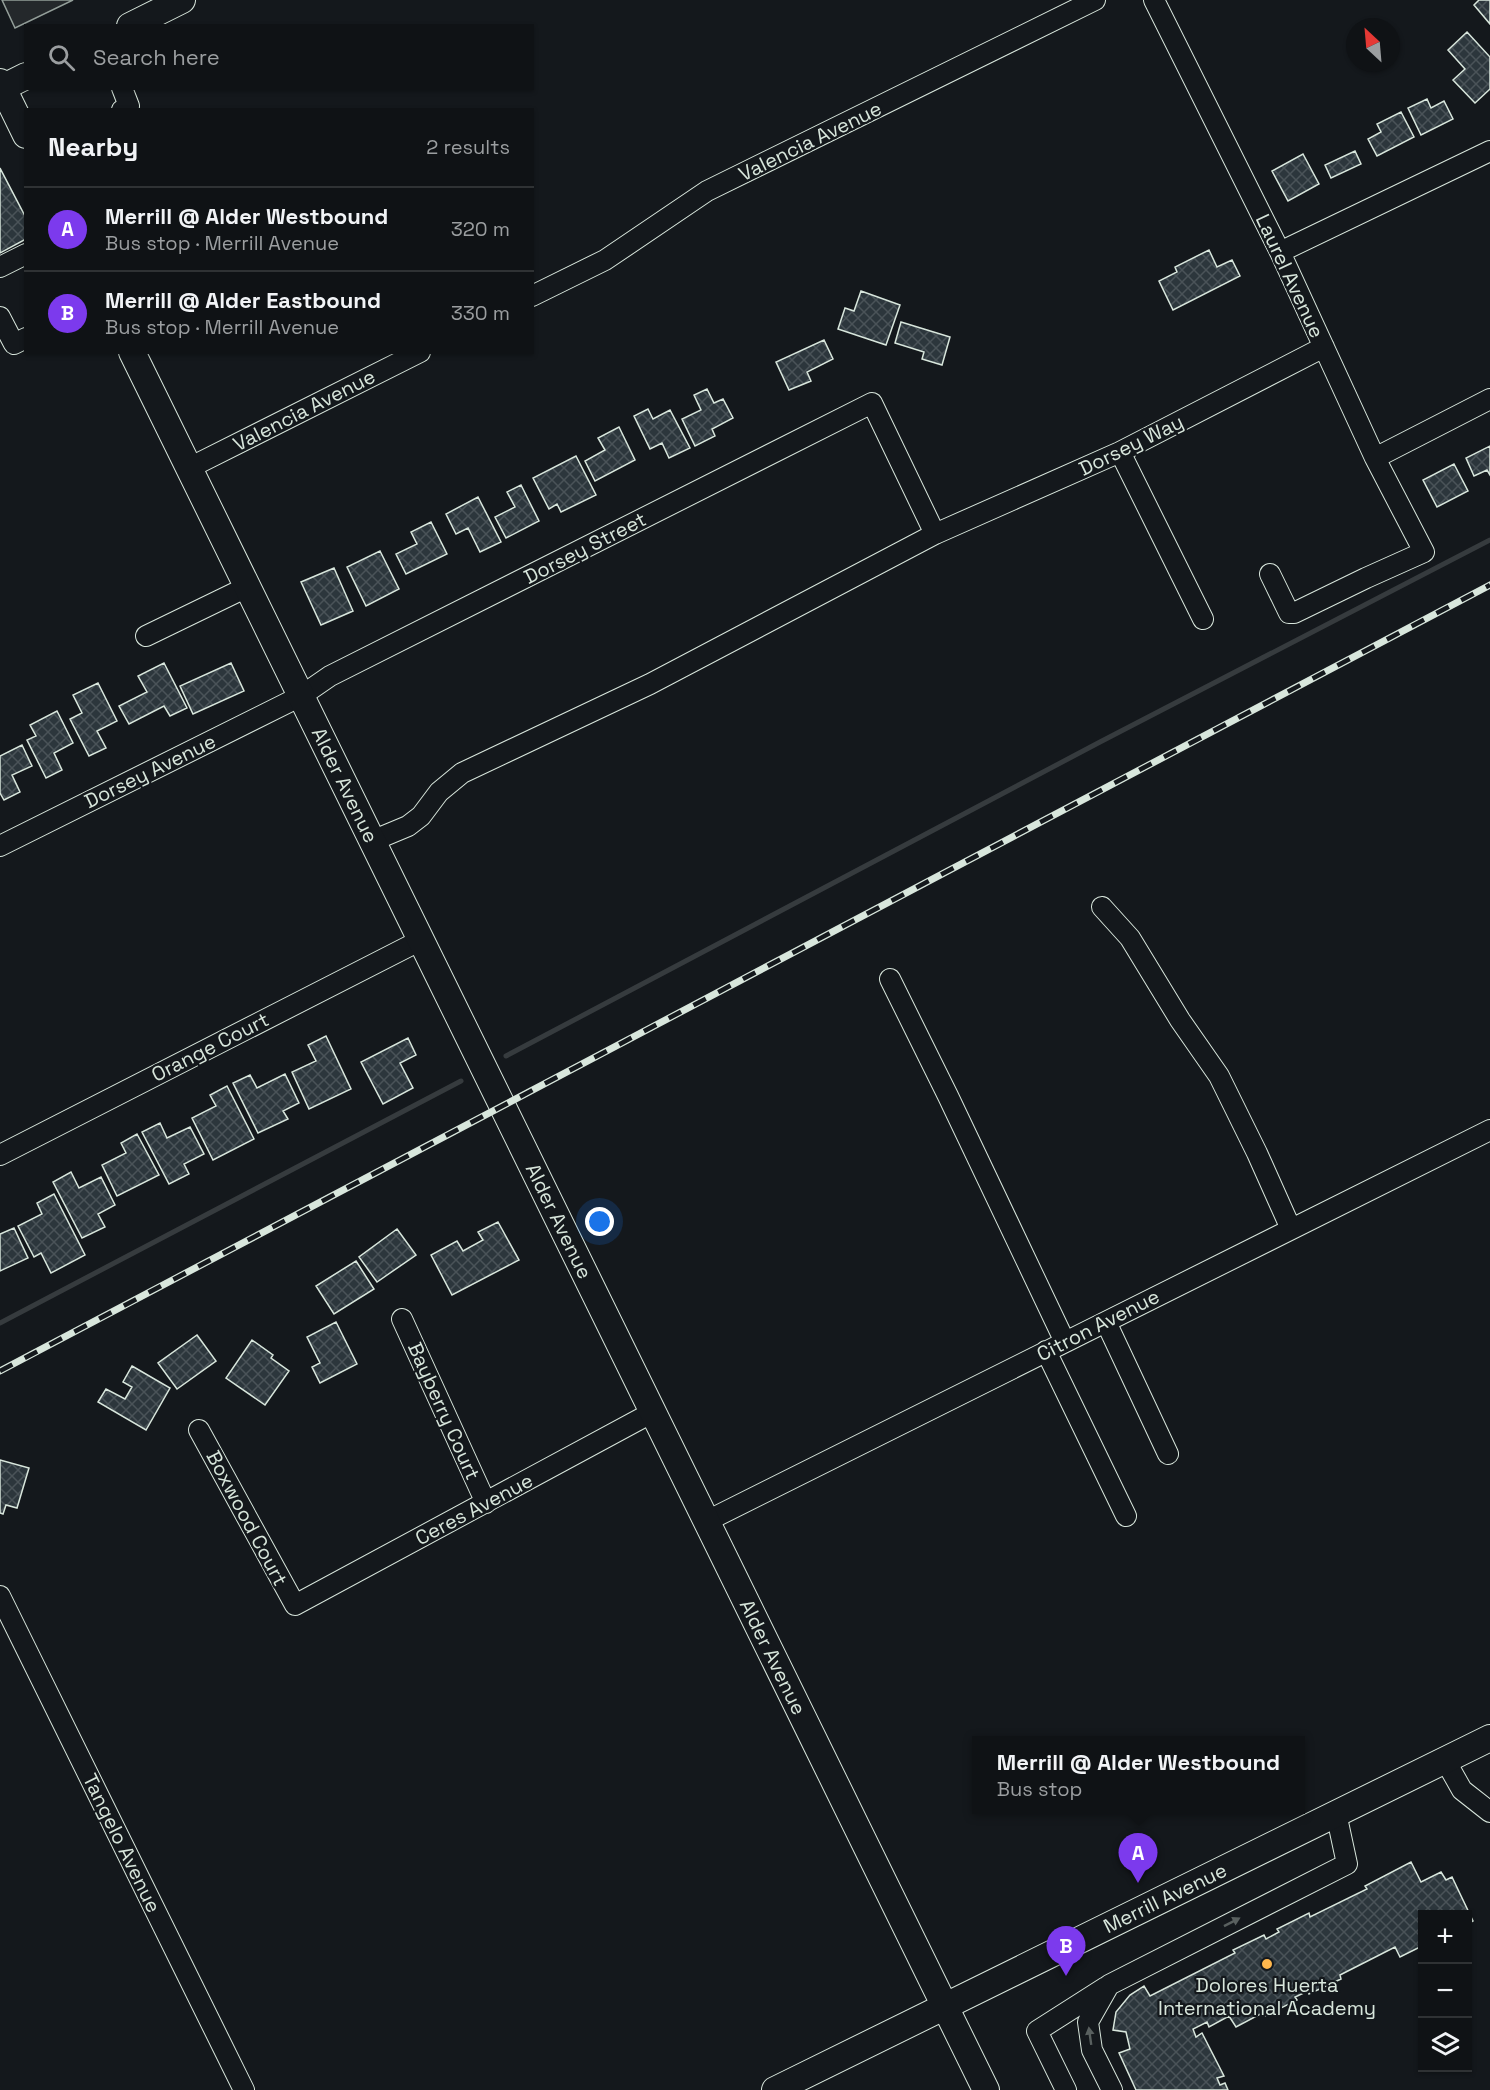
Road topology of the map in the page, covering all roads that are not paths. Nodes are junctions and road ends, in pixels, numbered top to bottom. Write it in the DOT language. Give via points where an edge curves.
graph roads {
  1 [pos="182,0"];
  2 [pos="1095,0"];
  3 [pos="1154,0"];
  4 [pos="134,24"];
  5 [pos="7,84"];
  6 [pos="123,90"];
  7 [pos="126,108"];
  8 [pos="24,130"];
  9 [pos="1490,150"];
  10 [pos="1280,252"];
  11 [pos="534,295"];
  12 [pos="0,317"];
  13 [pos="24,339"];
  14 [pos="1323,347"];
  15 [pos="133,354"];
  16 [pos="416,354"];
  17 [pos="1490,399"];
  18 [pos="1120,452"];
  19 [pos="1375,458"];
  20 [pos="189,468"];
  21 [pos="934,534"];
  22 [pos="1270,574"];
  23 [pos="247,587"];
  24 [pos="1203,619"];
  25 [pos="146,636"];
  26 [pos="301,696"];
  27 [pos="372,841"];
  28 [pos="0,846"];
  29 [pos="1102,907"];
  30 [pos="421,940"];
  31 [pos="890,979"];
  32 [pos="1490,1130"];
  33 [pos="0,1155"];
  34 [pos="1291,1229"];
  35 [pos="402,1319"];
  36 [pos="1106,1322"];
  37 [pos="1065,1342"];
  38 [pos="1046,1351"];
  39 [pos="653,1412"];
  40 [pos="199,1430"];
  41 [pos="1168,1455"];
  42 [pos="486,1503"];
  43 [pos="1126,1516"];
  44 [pos="707,1521"];
  45 [pos="0,1596"];
  46 [pos="294,1605"];
  47 [pos="1490,1738"];
  48 [pos="1445,1760"];
  49 [pos="1489,1809"];
  50 [pos="1336,1813"];
  51 [pos="1108,1985"];
  52 [pos="946,2007"];
  53 [pos="244,2090"];
  54 [pos="775,2090"];
  55 [pos="986,2090"];
  56 [pos="1066,2090"];
  57 [pos="1112,2090"];
  1 -- 4 [label="main road"];
  2 -- 11 [label="street, Valencia Avenue" via="707,191 605,260"];
  3 -- 10 [label="street, Laurel Avenue"];
  5 -- 8 [label="main road"];
  6 -- 7 [label="street" via="129,106"];
  9 -- 10 [label="street"];
  10 -- 14 [label="street, Laurel Avenue"];
  12 -- 13 [label="street" via="14,344"];
  14 -- 18 [label="street, Dorsey Way"];
  14 -- 19 [label="street, Laurel Avenue"];
  15 -- 20 [label="main road, Alder Avenue"];
  16 -- 20 [label="street, Valencia Avenue"];
  17 -- 19 [label="street"];
  18 -- 21 [label="street, Dorsey Way"];
  18 -- 24 [label="street"];
  19 -- 22 [label="street, Laurel Avenue" via="1424,552 1294,613 1289,613"];
  20 -- 23 [label="main road, Alder Avenue"];
  21 -- 26 [label="street, Dorsey Street" via="872,403 330,676"];
  21 -- 27 [label="street, Dorsey Way" via="650,684 462,773 440,792 422,816"];
  23 -- 25 [label="street"];
  23 -- 26 [label="main road, Alder Avenue"];
  26 -- 27 [label="main road, Alder Avenue"];
  26 -- 28 [label="street, Dorsey Avenue"];
  27 -- 30 [label="main road, Alder Avenue"];
  29 -- 34 [label="street" via="1130,938 1219,1076"];
  30 -- 33 [label="street, Orange Court"];
  30 -- 39 [label="main road, Alder Avenue"];
  31 -- 37 [label="street"];
  32 -- 34 [label="street, Citron Avenue"];
  34 -- 36 [label="street, Citron Avenue"];
  35 -- 42 [label="street, Bayberry Court"];
  36 -- 37 [label="street, Citron Avenue"];
  36 -- 41 [label="street"];
  37 -- 38 [label="street, Citron Avenue"];
  38 -- 43 [label="street"];
  38 -- 44 [label="street, Citron Avenue"];
  39 -- 42 [label="street, Ceres Avenue"];
  39 -- 44 [label="main road, Alder Avenue"];
  40 -- 46 [label="street, Boxwood Court"];
  42 -- 46 [label="street, Ceres Avenue"];
  44 -- 52 [label="main road, Alder Avenue"];
  45 -- 53 [label="street, Tangelo Avenue"];
  47 -- 48 [label="main road, Merrill Avenue"];
  48 -- 49 [label="street" via="1462,1790"];
  48 -- 50 [label="main road, Merrill Avenue"];
  51 -- 50 [label="street, one-way" via="1347,1864"];
  50 -- 52 [label="main road, Merrill Avenue"];
  51 -- 56 [label="street" via="1037,2031"];
  57 -- 51 [label="street, one-way" via="1092,2050 1088,2022"];
  52 -- 54 [label="main road, Merrill Avenue"];
  52 -- 55 [label="main road, Alder Avenue"];
}
